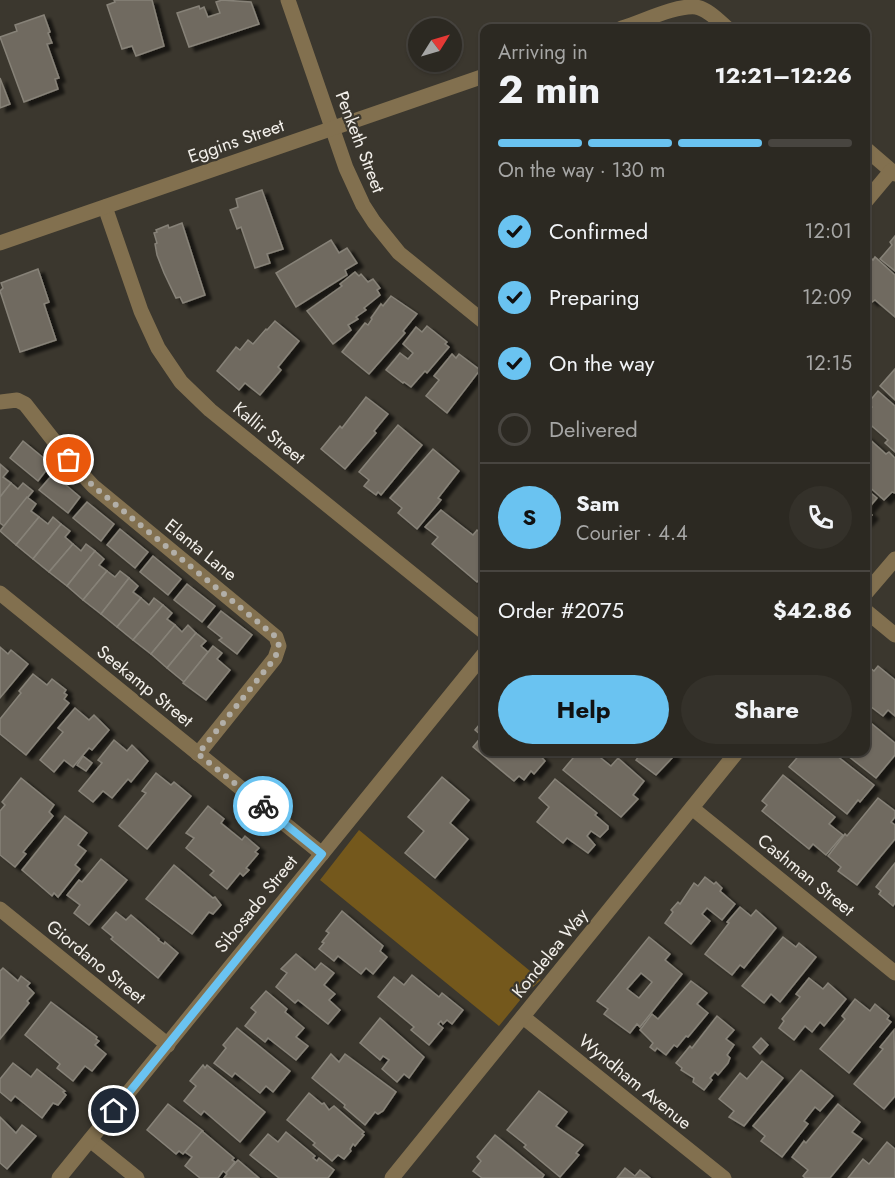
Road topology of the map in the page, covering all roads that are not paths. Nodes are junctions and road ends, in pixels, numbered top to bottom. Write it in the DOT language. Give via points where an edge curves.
graph roads {
  1 [pos="288,0"];
  2 [pos="634,24"];
  3 [pos="722,24"];
  4 [pos="480,77"];
  5 [pos="332,128"];
  6 [pos="870,153"];
  7 [pos="893,173"];
  8 [pos="870,197"];
  9 [pos="105,207"];
  10 [pos="0,243"];
  11 [pos="480,319"];
  12 [pos="0,402"];
  13 [pos="895,559"];
  14 [pos="870,588"];
  15 [pos="0,593"];
  16 [pos="870,614"];
  17 [pos="480,629"];
  18 [pos="895,635"];
  19 [pos="480,659"];
  20 [pos="198,754"];
  21 [pos="734,756"];
  22 [pos="692,808"];
  23 [pos="322,854"];
  24 [pos="0,909"];
  25 [pos="895,973"];
  26 [pos="523,1017"];
  27 [pos="168,1045"];
  28 [pos="90,1140"];
  29 [pos="59,1178"];
  30 [pos="137,1178"];
  31 [pos="392,1178"];
  32 [pos="723,1178"];
  1 -- 5 [label="street, Penketh Street"];
  2 -- 3 [label="street" via="681,8 697,7"];
  4 -- 5 [label="street, Eggins Street"];
  5 -- 9 [label="street, Eggins Street"];
  5 -- 11 [label="street, Penketh Street" via="347,171 374,222 399,253"];
  6 -- 7 [label="street"];
  7 -- 8 [label="street"];
  9 -- 10 [label="street, Eggins Street"];
  9 -- 17 [label="street, Kallir Street" via="141,311 158,348 181,382 210,410"];
  12 -- 20 [label="street, Elanta Lane" via="17,399 26,404 93,486 276,637 279,646 275,658"];
  13 -- 14 [label="street"];
  15 -- 20 [label="street, Seekamp Street"];
  16 -- 18 [label="street"];
  19 -- 23 [label="street, Sibosado Street"];
  20 -- 23 [label="street, Seekamp Street"];
  21 -- 22 [label="street, Kondelea Way"];
  22 -- 25 [label="street, Cashman Street"];
  22 -- 26 [label="street, Kondelea Way"];
  23 -- 27 [label="street, Sibosado Street"];
  24 -- 27 [label="street, Giordano Street"];
  26 -- 31 [label="street, Kondelea Way"];
  26 -- 32 [label="street, Wyndham Avenue"];
  27 -- 28 [label="street, Sibosado Street"];
  28 -- 29 [label="street, Sibosado Street"];
  28 -- 30 [label="street"];
}
